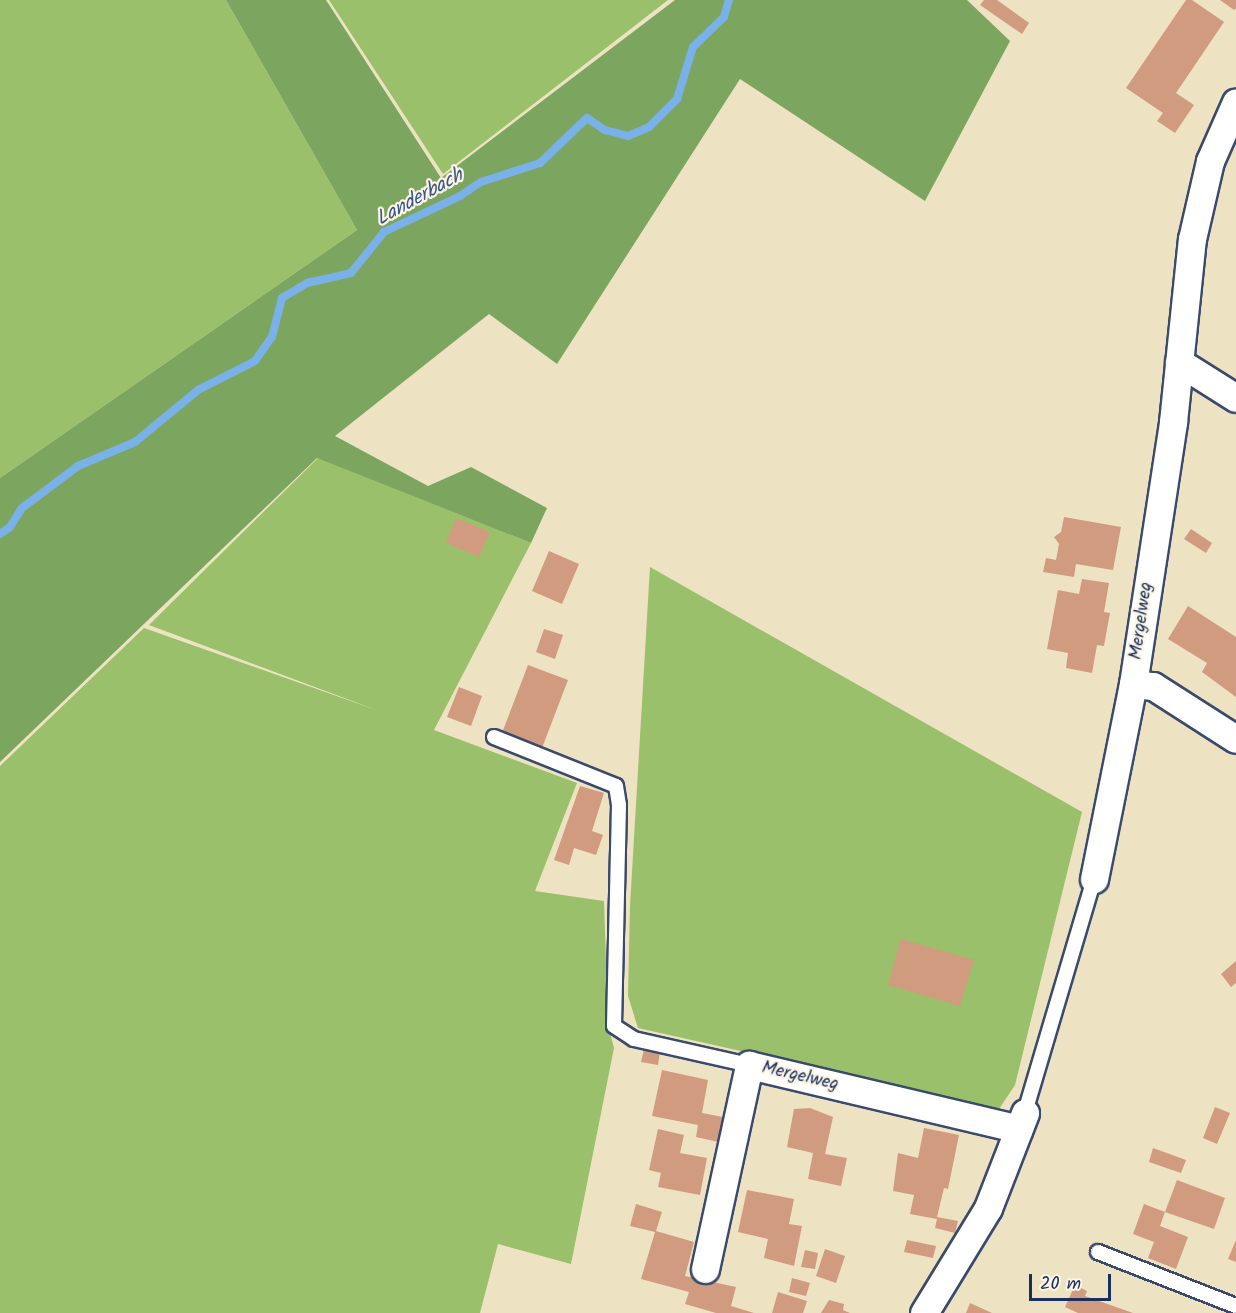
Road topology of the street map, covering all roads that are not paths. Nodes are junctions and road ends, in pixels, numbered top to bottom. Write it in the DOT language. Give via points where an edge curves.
graph roads {
  1 [pos="1236,102"];
  2 [pos="1179,362"];
  3 [pos="1236,398"];
  4 [pos="1133,684"];
  5 [pos="494,737"];
  6 [pos="1236,738"];
  7 [pos="1094,879"];
  8 [pos="749,1065"];
  9 [pos="1022,1120"];
  10 [pos="1098,1252"];
  11 [pos="705,1269"];
  12 [pos="1236,1306"];
  13 [pos="924,1313"];
  1 -- 2 [label="street, Mergelweg" via="1210,161 1192,239"];
  2 -- 3 [label="street"];
  2 -- 4 [label="street, Mergelweg"];
  4 -- 6 [label="street" via="1153,686"];
  4 -- 7 [label="street, Mergelweg"];
  5 -- 8 [label="lane" via="616,786 615,1026 634,1039"];
  7 -- 9 [label="lane"];
  8 -- 9 [label="street, Mergelweg"];
  8 -- 11 [label="street, Mergelweg"];
  9 -- 13 [label="street" via="988,1208"];
  10 -- 12 [label="lane"];
}
